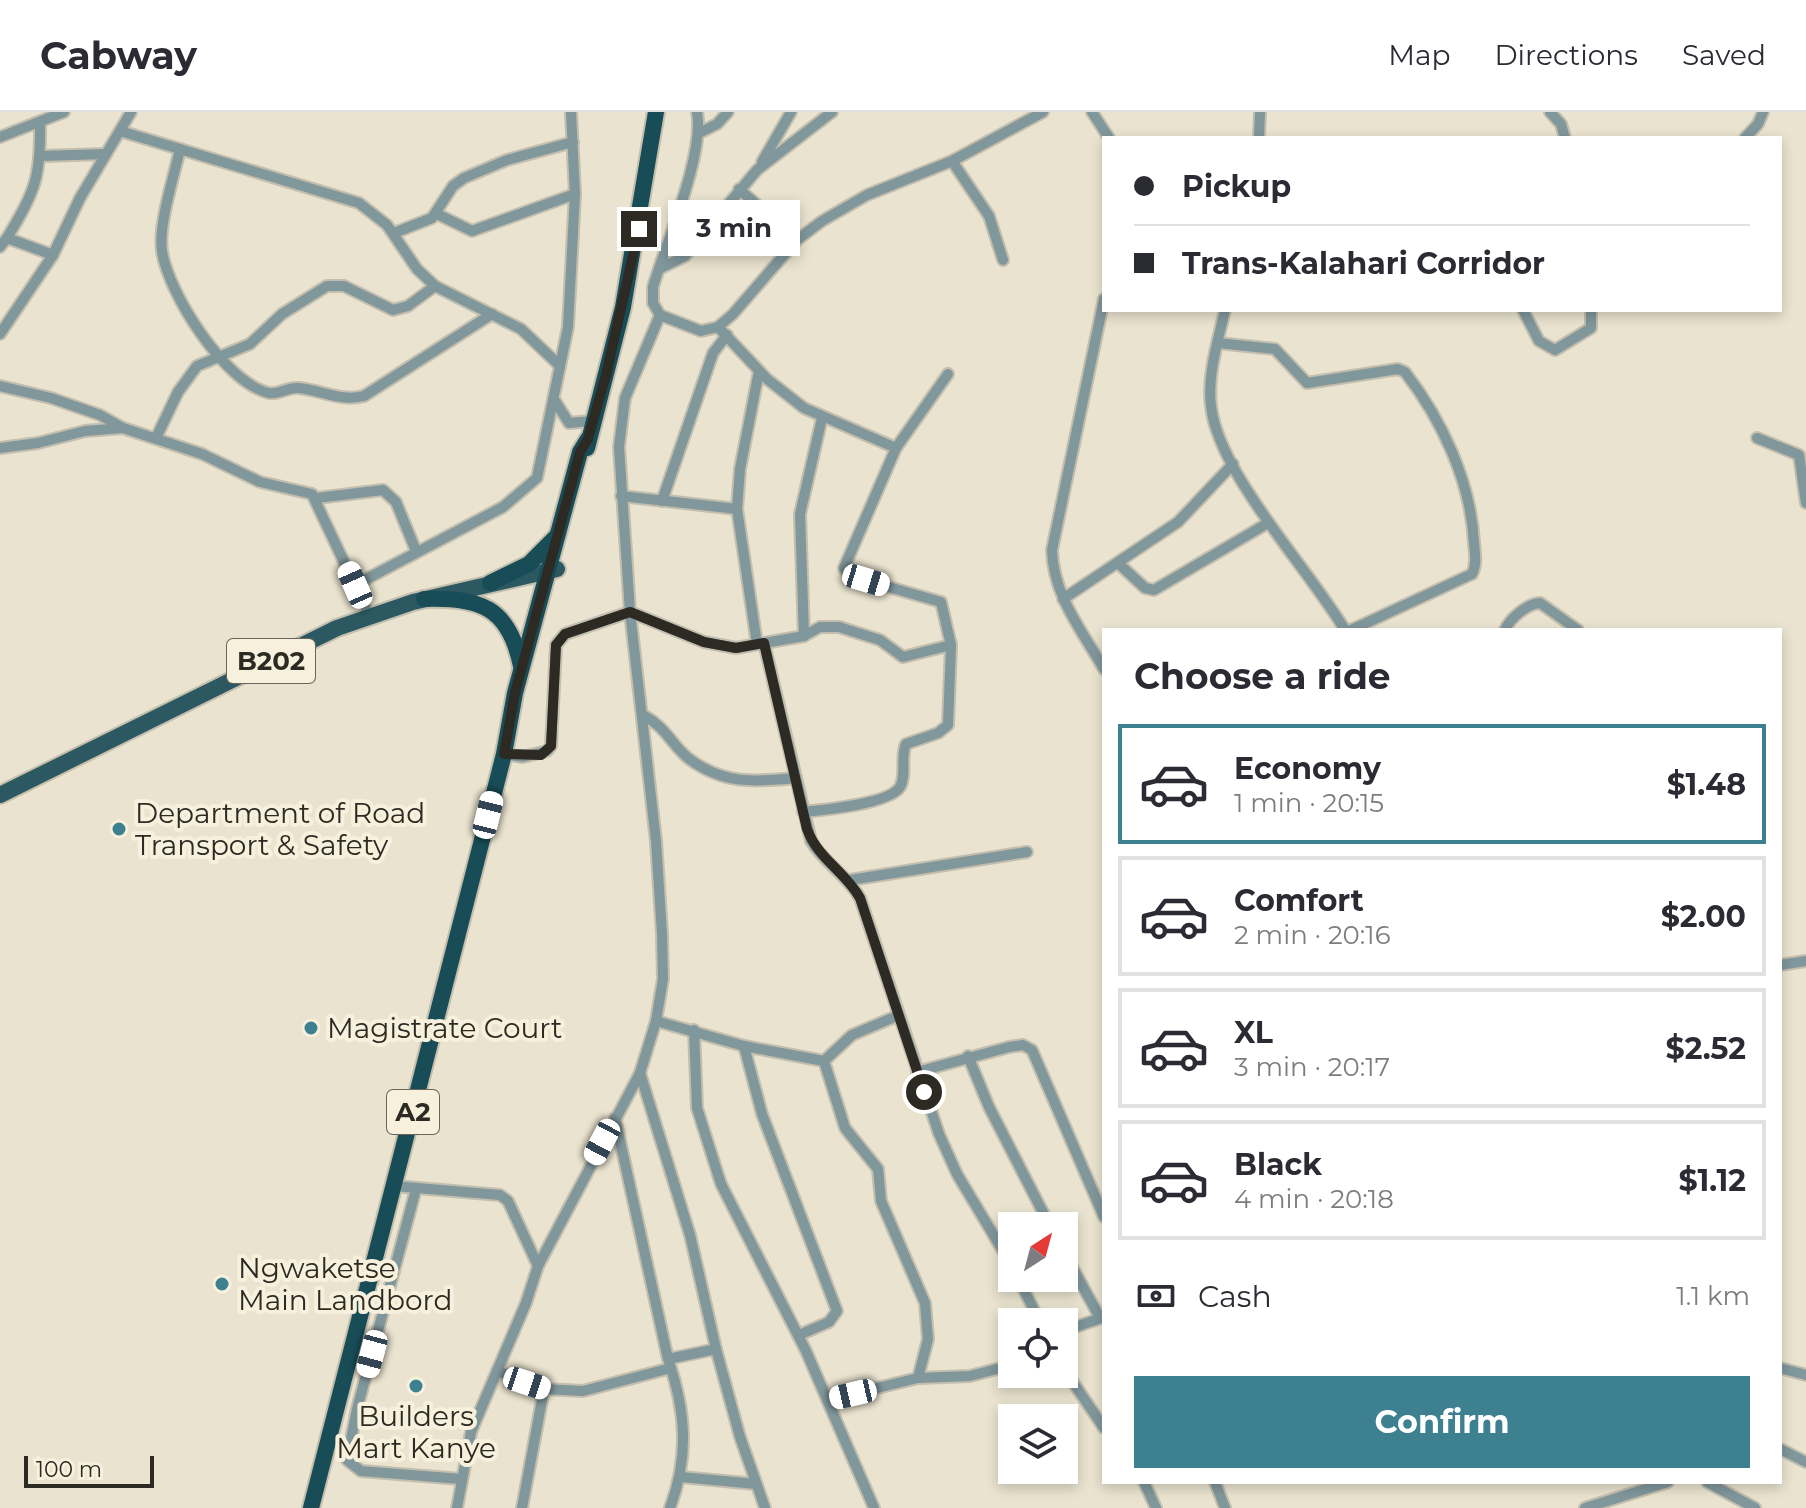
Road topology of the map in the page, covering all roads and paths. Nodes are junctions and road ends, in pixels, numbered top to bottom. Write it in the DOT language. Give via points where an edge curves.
graph roads {
  1 [pos="64,112"];
  2 [pos="131,112"];
  3 [pos="571,112"];
  4 [pos="697,112"];
  5 [pos="728,112"];
  6 [pos="791,112"];
  7 [pos="832,112"];
  8 [pos="1043,112"];
  9 [pos="1092,112"];
  10 [pos="1260,112"];
  11 [pos="1550,112"];
  12 [pos="1763,112"];
  13 [pos="662,114"];
  14 [pos="40,123"];
  15 [pos="120,131"];
  16 [pos="699,133"];
  17 [pos="1108,136"];
  18 [pos="1259,136"];
  19 [pos="1564,136"];
  20 [pos="1747,136"];
  21 [pos="0,137"];
  22 [pos="573,142"];
  23 [pos="180,149"];
  24 [pos="106,154"];
  25 [pos="41,156"];
  26 [pos="952,161"];
  27 [pos="757,170"];
  28 [pos="739,189"];
  29 [pos="575,194"];
  30 [pos="437,214"];
  31 [pos="394,233"];
  32 [pos="797,240"];
  33 [pos="4,243"];
  34 [pos="53,255"];
  35 [pos="1003,260"];
  36 [pos="659,269"];
  37 [pos="435,286"];
  38 [pos="1102,309"];
  39 [pos="1225,312"];
  40 [pos="1524,312"];
  41 [pos="1591,312"];
  42 [pos="492,314"];
  43 [pos="660,315"];
  44 [pos="718,327"];
  45 [pos="0,334"];
  46 [pos="727,335"];
  47 [pos="1218,343"];
  48 [pos="220,355"];
  49 [pos="560,366"];
  50 [pos="759,371"];
  51 [pos="948,374"];
  52 [pos="0,386"];
  53 [pos="554,399"];
  54 [pos="822,418"];
  55 [pos="592,421"];
  56 [pos="123,428"];
  57 [pos="156,438"];
  58 [pos="1757,438"];
  59 [pos="588,439"];
  60 [pos="0,448"];
  61 [pos="896,448"];
  62 [pos="1233,464"];
  63 [pos="621,496"];
  64 [pos="317,498"];
  65 [pos="662,501"];
  66 [pos="1806,503"];
  67 [pos="737,509"];
  68 [pos="1268,523"];
  69 [pos="558,535"];
  70 [pos="416,551"];
  71 [pos="1118,563"];
  72 [pos="553,570"];
  73 [pos="490,583"];
  74 [pos="355,585"];
  75 [pos="424,599"];
  76 [pos="1063,599"];
  77 [pos="630,612"];
  78 [pos="369,615"];
  79 [pos="1344,628"];
  80 [pos="1355,628"];
  81 [pos="1506,628"];
  82 [pos="1575,628"];
  83 [pos="804,636"];
  84 [pos="760,644"];
  85 [pos="951,645"];
  86 [pos="1102,666"];
  87 [pos="522,668"];
  88 [pos="513,715"];
  89 [pos="643,715"];
  90 [pos="504,754"];
  91 [pos="796,778"];
  92 [pos="0,795"];
  93 [pos="803,812"];
  94 [pos="1027,852"];
  95 [pos="850,880"];
  96 [pos="1806,961"];
  97 [pos="1782,965"];
  98 [pos="897,1016"];
  99 [pos="656,1021"];
  100 [pos="694,1030"];
  101 [pos="744,1046"];
  102 [pos="968,1056"];
  103 [pos="824,1061"];
  104 [pos="917,1072"];
  105 [pos="640,1073"];
  106 [pos="615,1117"];
  107 [pos="394,1186"];
  108 [pos="416,1189"];
  109 [pos="1043,1212"];
  110 [pos="1102,1212"];
  111 [pos="998,1243"];
  112 [pos="538,1266"];
  113 [pos="1078,1276"];
  114 [pos="1102,1318"];
  115 [pos="1078,1326"];
  116 [pos="799,1335"];
  117 [pos="716,1349"];
  118 [pos="670,1363"];
  119 [pos="998,1369"];
  120 [pos="1782,1369"];
  121 [pos="497,1371"];
  122 [pos="1806,1375"];
  123 [pos="918,1378"];
  124 [pos="1077,1388"];
  125 [pos="544,1389"];
  126 [pos="828,1400"];
  127 [pos="1102,1425"];
  128 [pos="1782,1450"];
  129 [pos="1806,1462"];
  130 [pos="681,1477"];
  131 [pos="461,1479"];
  132 [pos="756,1484"];
  133 [pos="1145,1484"];
  134 [pos="1216,1484"];
  135 [pos="1662,1484"];
  136 [pos="1711,1484"];
  137 [pos="311,1508"];
  138 [pos="457,1508"];
  139 [pos="522,1508"];
  140 [pos="670,1508"];
  141 [pos="765,1508"];
  142 [pos="874,1508"];
  143 [pos="1156,1508"];
  144 [pos="1225,1508"];
  145 [pos="1585,1508"];
  146 [pos="1755,1508"];
  1 -- 14 [label="street"];
  2 -- 15 [label="street"];
  3 -- 22 [label="street"];
  4 -- 16 [label="street"];
  5 -- 16 [label="street"];
  6 -- 27 [label="street"];
  7 -- 27 [label="street"];
  8 -- 26 [label="street"];
  9 -- 17 [label="street"];
  10 -- 18 [label="street"];
  11 -- 19 [label="street"];
  12 -- 20 [label="street"];
  13 -- 55 [label="highway, A2" via="623,307"];
  14 -- 21 [label="street"];
  14 -- 25 [label="street"];
  15 -- 23 [label="street"];
  15 -- 24 [label="street"];
  16 -- 36 [label="street"];
  22 -- 29 [label="street"];
  22 -- 30 [label="street" via="464,178"];
  23 -- 31 [label="street" via="349,199"];
  23 -- 48 [label="street" via="162,252 179,300"];
  24 -- 25 [label="street"];
  24 -- 34 [label="street"];
  25 -- 33 [label="street" via="34,192"];
  26 -- 32 [label="street" via="867,195"];
  26 -- 35 [label="street" via="989,216"];
  27 -- 28 [label="street"];
  28 -- 32 [label="street"];
  28 -- 36 [label="street" via="693,248"];
  29 -- 30 [label="street" via="472,231"];
  29 -- 49 [label="street" via="568,327"];
  30 -- 31 [label="street"];
  31 -- 37 [label="street"];
  32 -- 44 [label="street"];
  33 -- 34 [label="street"];
  34 -- 45 [label="street"];
  36 -- 43 [label="street" via="653,303"];
  37 -- 42 [label="street"];
  37 -- 48 [label="street" via="393,310 344,286 327,286 282,314 250,344"];
  38 -- 76 [label="street" via="1052,550"];
  39 -- 47 [label="street"];
  40 -- 41 [label="street" via="1539,341 1555,350 1591,328"];
  42 -- 48 [label="street" via="405,373 354,399 297,388 268,393 240,376"];
  42 -- 49 [label="street" via="521,329"];
  43 -- 44 [label="street" via="701,331"];
  43 -- 63 [label="street" via="625,398"];
  44 -- 46 [label="street"];
  46 -- 50 [label="street"];
  46 -- 65 [label="street" via="713,353"];
  47 -- 62 [label="street" via="1210,404"];
  47 -- 80 [label="street" via="1275,349 1307,383 1398,369 1405,372 1441,432 1472,509 1472,574"];
  48 -- 57 [label="street" via="185,379"];
  49 -- 53 [label="street"];
  50 -- 54 [label="street"];
  50 -- 67 [label="street"];
  51 -- 61 [label="street"];
  52 -- 56 [label="street" via="51,398"];
  53 -- 55 [label="street" via="569,423"];
  53 -- 70 [label="street" via="537,478 503,507"];
  54 -- 61 [label="street"];
  54 -- 83 [label="street" via="800,514"];
  55 -- 59 [label="highway, A2"];
  56 -- 57 [label="street"];
  56 -- 60 [label="street"];
  57 -- 64 [label="street" via="260,482"];
  58 -- 66 [label="street" via="1796,450"];
  59 -- 69 [label="highway, A2"];
  59 -- 72 [label="highway, A2"];
  61 -- 85 [label="street" via="844,568 850,576 941,602"];
  62 -- 68 [label="street"];
  62 -- 71 [label="street" via="1178,522"];
  63 -- 65 [label="street"];
  63 -- 77 [label="street"];
  64 -- 70 [label="street" via="376,488 391,494"];
  64 -- 74 [label="street"];
  65 -- 67 [label="street"];
  67 -- 84 [label="street"];
  68 -- 71 [label="street" via="1154,590"];
  68 -- 79 [label="street"];
  69 -- 72 [label="highway, A2"];
  69 -- 73 [label="highway" via="529,564"];
  70 -- 74 [label="street"];
  71 -- 76 [label="street"];
  72 -- 73 [label="main road, B202"];
  72 -- 87 [label="highway, A2"];
  72 -- 88 [label="highway, A2"];
  73 -- 75 [label="main road, B202"];
  74 -- 78 [label="street"];
  75 -- 78 [label="main road, B202"];
  75 -- 87 [label="highway" via="462,599 494,612 515,640"];
  76 -- 86 [label="street"];
  77 -- 84 [label="street" via="704,642 736,648"];
  77 -- 89 [label="street"];
  77 -- 90 [label="street" via="559,638 551,746 541,755"];
  78 -- 92 [label="main road, B202"];
  81 -- 82 [label="street" via="1511,619 1540,603"];
  83 -- 84 [label="street"];
  83 -- 85 [label="street" via="820,627 839,627 880,640 903,657"];
  84 -- 91 [label="street"];
  85 -- 93 [label="street" via="948,725 906,744 899,789 844,808"];
  87 -- 88 [label="highway, A2"];
  88 -- 90 [label="highway, A2"];
  89 -- 91 [label="street" via="660,724 687,757 728,779"];
  89 -- 99 [label="street" via="662,934 663,979"];
  90 -- 107 [label="highway, A2"];
  91 -- 93 [label="street"];
  93 -- 95 [label="street" via="818,853"];
  94 -- 95 [label="street"];
  95 -- 98 [label="street" via="871,927"];
  96 -- 97 [label="street"];
  98 -- 103 [label="street" via="852,1035"];
  98 -- 104 [label="street"];
  99 -- 100 [label="street"];
  99 -- 105 [label="street"];
  100 -- 101 [label="street"];
  100 -- 116 [label="street" via="697,1108 721,1184"];
  101 -- 103 [label="street"];
  101 -- 116 [label="street" via="762,1114 837,1311 829,1322"];
  102 -- 104 [label="street"];
  102 -- 109 [label="street"];
  102 -- 110 [label="street" via="1017,1045 1032,1050"];
  103 -- 123 [label="street" via="845,1128 878,1169 881,1201 925,1303 928,1339"];
  104 -- 111 [label="street" via="957,1174"];
  105 -- 106 [label="street"];
  105 -- 117 [label="street" via="690,1235"];
  106 -- 112 [label="street"];
  106 -- 118 [label="street"];
  107 -- 108 [label="street"];
  107 -- 137 [label="highway, A2"];
  108 -- 112 [label="street" via="500,1195 508,1201"];
  108 -- 131 [label="street" via="347,1460 361,1471"];
  112 -- 121 [label="street"];
  113 -- 114 [label="street"];
  114 -- 115 [label="street"];
  116 -- 126 [label="street"];
  117 -- 118 [label="street"];
  117 -- 132 [label="street"];
  118 -- 125 [label="street" via="583,1391"];
  118 -- 130 [label="street" via="685,1431"];
  119 -- 123 [label="street" via="970,1376"];
  120 -- 122 [label="street"];
  121 -- 125 [label="street"];
  121 -- 131 [label="street" via="471,1432"];
  123 -- 126 [label="street"];
  124 -- 127 [label="street"];
  125 -- 139 [label="street"];
  126 -- 142 [label="street"];
  128 -- 129 [label="street"];
  130 -- 132 [label="street"];
  130 -- 140 [label="street"];
  131 -- 138 [label="street"];
  132 -- 141 [label="street"];
  133 -- 143 [label="street"];
  134 -- 144 [label="street"];
  135 -- 145 [label="street"];
  136 -- 146 [label="street"];
}
